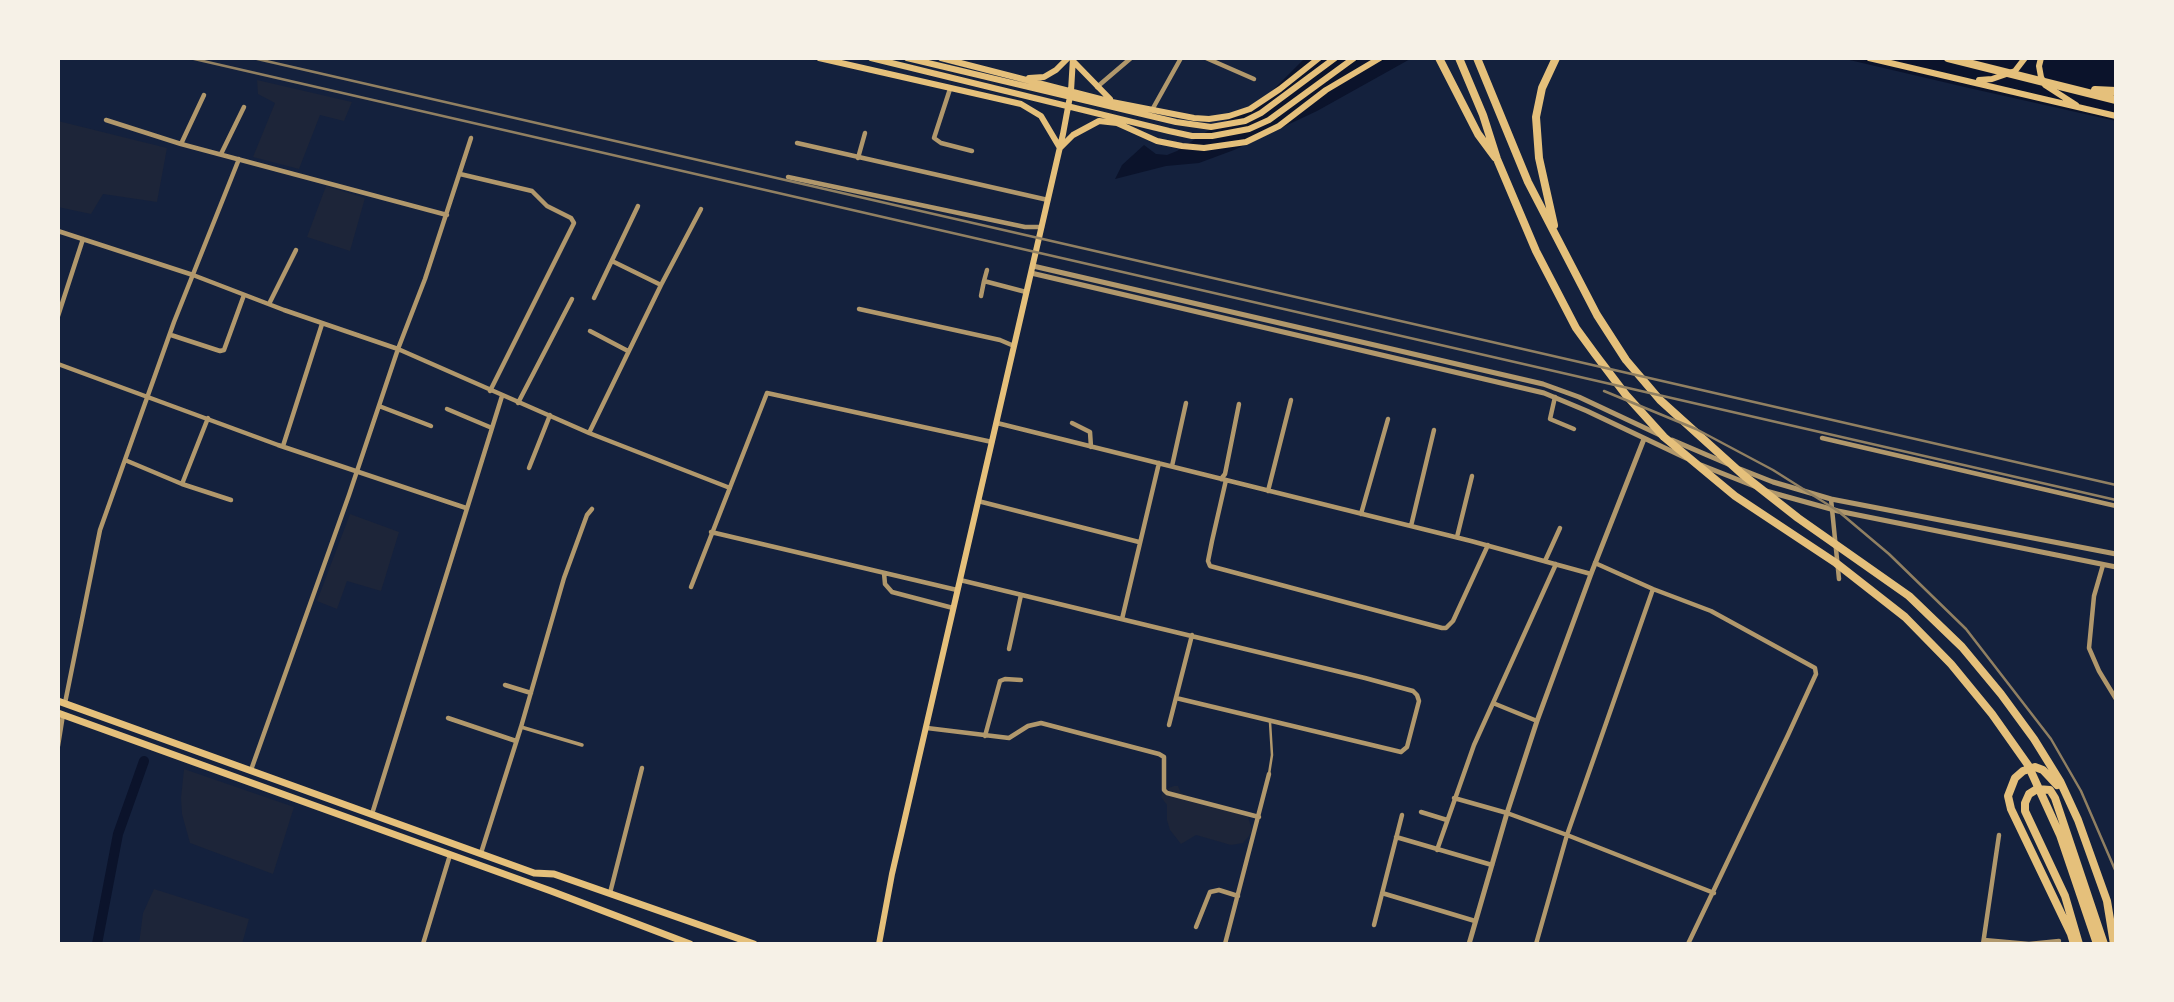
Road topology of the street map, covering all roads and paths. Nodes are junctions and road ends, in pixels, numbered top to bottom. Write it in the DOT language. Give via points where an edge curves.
graph roads {
  1 [pos="819,58"];
  2 [pos="871,58"];
  3 [pos="907,58"];
  4 [pos="941,58"];
  5 [pos="1131,58"];
  6 [pos="1181,58"];
  7 [pos="1206,58"];
  8 [pos="1319,58"];
  9 [pos="1335,58"];
  10 [pos="1354,58"];
  11 [pos="1380,58"];
  12 [pos="1439,58"];
  13 [pos="1460,58"];
  14 [pos="1477,58"];
  15 [pos="1556,58"];
  16 [pos="1869,58"];
  17 [pos="1948,58"];
  18 [pos="2025,58"];
  19 [pos="2041,58"];
  20 [pos="1071,59"];
  21 [pos="968,65"];
  22 [pos="1023,79"];
  23 [pos="1254,79"];
  24 [pos="1974,81"];
  25 [pos="1097,87"];
  26 [pos="953,90"];
  27 [pos="2084,90"];
  28 [pos="1071,91"];
  29 [pos="2116,91"];
  30 [pos="204,95"];
  31 [pos="2116,100"];
  32 [pos="1112,102"];
  33 [pos="244,107"];
  34 [pos="2081,108"];
  35 [pos="1152,110"];
  36 [pos="1174,114"];
  37 [pos="2116,116"];
  38 [pos="106,120"];
  39 [pos="865,133"];
  40 [pos="471,138"];
  41 [pos="797,143"];
  42 [pos="181,144"];
  43 [pos="1172,144"];
  44 [pos="1060,148"];
  45 [pos="972,151"];
  46 [pos="221,153"];
  47 [pos="858,158"];
  48 [pos="239,159"];
  49 [pos="1497,159"];
  50 [pos="460,174"];
  51 [pos="788,177"];
  52 [pos="1048,200"];
  53 [pos="638,206"];
  54 [pos="701,209"];
  55 [pos="446,215"];
  56 [pos="1042,227"];
  57 [pos="58,231"];
  58 [pos="1556,235"];
  59 [pos="83,239"];
  60 [pos="296,250"];
  61 [pos="612,261"];
  62 [pos="987,270"];
  63 [pos="1032,270"];
  64 [pos="193,275"];
  65 [pos="984,281"];
  66 [pos="661,285"];
  67 [pos="1027,292"];
  68 [pos="244,295"];
  69 [pos="981,296"];
  70 [pos="594,298"];
  71 [pos="572,299"];
  72 [pos="269,304"];
  73 [pos="859,309"];
  74 [pos="58,316"];
  75 [pos="323,324"];
  76 [pos="590,331"];
  77 [pos="170,335"];
  78 [pos="1015,346"];
  79 [pos="398,349"];
  80 [pos="628,351"];
  81 [pos="58,364"];
  82 [pos="490,390"];
  83 [pos="148,396"];
  84 [pos="502,396"];
  85 [pos="1555,396"];
  86 [pos="1291,400"];
  87 [pos="518,403"];
  88 [pos="1186,403"];
  89 [pos="1239,404"];
  90 [pos="379,406"];
  91 [pos="447,409"];
  92 [pos="550,415"];
  93 [pos="208,418"];
  94 [pos="1388,419"];
  95 [pos="997,423"];
  96 [pos="1072,423"];
  97 [pos="431,426"];
  98 [pos="492,428"];
  99 [pos="1574,429"];
  100 [pos="1434,430"];
  101 [pos="1648,430"];
  102 [pos="589,433"];
  103 [pos="1822,438"];
  104 [pos="1644,440"];
  105 [pos="992,442"];
  106 [pos="283,446"];
  107 [pos="1091,447"];
  108 [pos="125,460"];
  109 [pos="1719,461"];
  110 [pos="1159,463"];
  111 [pos="1172,466"];
  112 [pos="529,468"];
  113 [pos="358,471"];
  114 [pos="1716,471"];
  115 [pos="1472,476"];
  116 [pos="1223,479"];
  117 [pos="182,484"];
  118 [pos="730,488"];
  119 [pos="1268,491"];
  120 [pos="1831,499"];
  121 [pos="231,500"];
  122 [pos="978,501"];
  123 [pos="2116,506"];
  124 [pos="467,508"];
  125 [pos="592,509"];
  126 [pos="1831,510"];
  127 [pos="1361,514"];
  128 [pos="1411,526"];
  129 [pos="1560,528"];
  130 [pos="711,531"];
  131 [pos="1457,537"];
  132 [pos="1139,542"];
  133 [pos="1488,545"];
  134 [pos="2116,554"];
  135 [pos="1545,561"];
  136 [pos="1595,563"];
  137 [pos="1556,564"];
  138 [pos="2103,565"];
  139 [pos="2116,566"];
  140 [pos="884,573"];
  141 [pos="1591,574"];
  142 [pos="1839,579"];
  143 [pos="960,580"];
  144 [pos="691,587"];
  145 [pos="1653,589"];
  146 [pos="957,590"];
  147 [pos="1021,595"];
  148 [pos="953,608"];
  149 [pos="1122,619"];
  150 [pos="1192,635"];
  151 [pos="1009,649"];
  152 [pos="1021,680"];
  153 [pos="505,685"];
  154 [pos="531,693"];
  155 [pos="1176,698"];
  156 [pos="2116,699"];
  157 [pos="62,702"];
  158 [pos="1493,703"];
  159 [pos="60,714"];
  160 [pos="448,718"];
  161 [pos="1271,721"];
  162 [pos="1537,721"];
  163 [pos="1169,725"];
  164 [pos="521,727"];
  165 [pos="927,728"];
  166 [pos="985,736"];
  167 [pos="516,741"];
  168 [pos="582,745"];
  169 [pos="58,746"];
  170 [pos="642,768"];
  171 [pos="251,771"];
  172 [pos="1269,774"];
  173 [pos="1454,798"];
  174 [pos="1421,813"];
  175 [pos="1507,813"];
  176 [pos="372,814"];
  177 [pos="1402,815"];
  178 [pos="1259,817"];
  179 [pos="1447,820"];
  180 [pos="1567,835"];
  181 [pos="1999,835"];
  182 [pos="1395,837"];
  183 [pos="1437,850"];
  184 [pos="481,853"];
  185 [pos="449,857"];
  186 [pos="1492,865"];
  187 [pos="1381,893"];
  188 [pos="1714,893"];
  189 [pos="610,894"];
  190 [pos="1238,895"];
  191 [pos="1475,920"];
  192 [pos="1374,925"];
  193 [pos="1196,927"];
  194 [pos="2116,938"];
  195 [pos="2059,941"];
  196 [pos="1984,942"];
  197 [pos="423,944"];
  198 [pos="690,944"];
  199 [pos="754,944"];
  200 [pos="879,944"];
  201 [pos="1226,944"];
  202 [pos="1469,944"];
  203 [pos="1536,944"];
  204 [pos="1688,944"];
  205 [pos="2074,944"];
  206 [pos="2080,944"];
  207 [pos="2096,944"];
  208 [pos="2104,944"];
  209 [pos="2114,944"];
  1 -- 26 [label="main road"];
  2 -- 10 [label="main road" via="1169,131 1212,136 1269,120"];
  3 -- 9 [label="main road" via="1211,127 1261,113"];
  4 -- 21 [label="main road"];
  5 -- 25 [label="street"];
  6 -- 35 [label="street"];
  7 -- 23 [label="street"];
  8 -- 36 [label="main road" via="1250,109 1229,116"];
  11 -- 43 [label="main road" via="1264,135 1204,148"];
  12 -- 49 [label="highway" via="1478,134"];
  13 -- 49 [label="highway"];
  14 -- 58 [label="highway" via="1528,182"];
  15 -- 58 [label="highway" via="1542,88 1536,117 1539,158"];
  16 -- 24 [label="main road"];
  17 -- 27 [label="highway"];
  18 -- 24 [label="main road" via="2015,72"];
  19 -- 34 [label="main road" via="2045,85"];
  20 -- 22 [label="main road" via="1044,77"];
  20 -- 25 [label="main road"];
  20 -- 28 [label="main road"];
  21 -- 22 [label="main road"];
  21 -- 26 [label="main road" via="975,82"];
  22 -- 28 [label="main road"];
  24 -- 34 [label="main road"];
  25 -- 32 [label="main road"];
  26 -- 44 [label="main road" via="1021,104 1041,116"];
  26 -- 45 [label="street" via="934,138"];
  27 -- 29 [label="highway"];
  27 -- 31 [label="highway"];
  28 -- 32 [label="main road"];
  28 -- 44 [label="main road"];
  30 -- 42 [label="street"];
  32 -- 35 [label="main road"];
  33 -- 46 [label="street"];
  34 -- 37 [label="main road"];
  35 -- 36 [label="main road"];
  36 -- 43 [label="main road" via="1161,126"];
  38 -- 42 [label="street"];
  39 -- 47 [label="street"];
  40 -- 50 [label="street"];
  41 -- 47 [label="street"];
  42 -- 46 [label="street"];
  43 -- 44 [label="main road" via="1127,126 1099,121"];
  44 -- 52 [label="main road"];
  46 -- 48 [label="street"];
  47 -- 52 [label="street"];
  48 -- 55 [label="street"];
  48 -- 64 [label="street"];
  49 -- 207 [label="highway" via="1536,251 1576,328 1645,417 1735,496 1838,564 1905,617 1992,714 2028,765 2060,835"];
  50 -- 55 [label="street"];
  50 -- 82 [label="street" via="532,191 574,223"];
  51 -- 56 [label="street"];
  52 -- 56 [label="main road"];
  53 -- 61 [label="street"];
  54 -- 66 [label="street"];
  55 -- 79 [label="street"];
  56 -- 63 [label="main road"];
  57 -- 59 [label="street"];
  58 -- 209 [label="highway" via="1609,335 1660,400 1752,482 1909,596 2001,694 2060,781 2078,820 2107,901"];
  59 -- 64 [label="street"];
  59 -- 74 [label="street"];
  60 -- 72 [label="street"];
  61 -- 66 [label="street"];
  61 -- 70 [label="street"];
  62 -- 65 [label="street"];
  63 -- 67 [label="main road"];
  63 -- 85 [label="street"];
  63 -- 101 [label="street" via="1543,384"];
  64 -- 68 [label="street"];
  64 -- 77 [label="street"];
  65 -- 67 [label="street"];
  65 -- 69 [label="street"];
  66 -- 80 [label="street"];
  67 -- 78 [label="main road"];
  68 -- 72 [label="street"];
  68 -- 77 [label="street" via="223,350"];
  71 -- 87 [label="street"];
  72 -- 75 [label="street"];
  73 -- 78 [label="street"];
  75 -- 79 [label="street"];
  75 -- 106 [label="street"];
  76 -- 80 [label="street"];
  77 -- 83 [label="street"];
  78 -- 95 [label="main road"];
  79 -- 82 [label="street"];
  79 -- 90 [label="street"];
  80 -- 102 [label="street"];
  81 -- 83 [label="street"];
  82 -- 84 [label="street"];
  83 -- 93 [label="street"];
  83 -- 108 [label="street"];
  84 -- 87 [label="street"];
  84 -- 98 [label="street"];
  85 -- 99 [label="street" via="1550,419"];
  85 -- 104 [label="street"];
  86 -- 119 [label="street"];
  87 -- 92 [label="street"];
  88 -- 111 [label="street"];
  89 -- 116 [label="street"];
  90 -- 97 [label="street"];
  90 -- 113 [label="street"];
  91 -- 98 [label="street"];
  92 -- 102 [label="street"];
  92 -- 112 [label="street"];
  93 -- 106 [label="street"];
  93 -- 117 [label="street"];
  94 -- 127 [label="street"];
  95 -- 105 [label="main road"];
  95 -- 107 [label="street"];
  96 -- 107 [label="street" via="1090,432"];
  98 -- 124 [label="street"];
  100 -- 128 [label="street"];
  101 -- 104 [label="street"];
  101 -- 109 [label="street"];
  102 -- 118 [label="street"];
  103 -- 123 [label="street"];
  104 -- 114 [label="street"];
  104 -- 136 [label="street"];
  105 -- 118 [label="street" via="767,393"];
  105 -- 122 [label="main road"];
  106 -- 113 [label="street"];
  107 -- 110 [label="street"];
  108 -- 117 [label="street"];
  108 -- 157 [label="street" via="100,530"];
  109 -- 114 [label="street"];
  109 -- 120 [label="street"];
  110 -- 111 [label="street"];
  110 -- 132 [label="street"];
  111 -- 116 [label="street"];
  113 -- 124 [label="street"];
  113 -- 171 [label="street"];
  114 -- 126 [label="street"];
  115 -- 131 [label="street"];
  116 -- 119 [label="street"];
  116 -- 133 [label="street" via="1210,566 1442,628 1453,621"];
  117 -- 121 [label="street"];
  118 -- 130 [label="street"];
  119 -- 127 [label="street"];
  120 -- 126 [label="street"];
  120 -- 134 [label="street"];
  122 -- 132 [label="street"];
  122 -- 143 [label="main road"];
  124 -- 176 [label="street"];
  125 -- 154 [label="street" via="569,562"];
  126 -- 138 [label="street"];
  126 -- 142 [label="street"];
  127 -- 128 [label="street"];
  128 -- 131 [label="street"];
  129 -- 135 [label="street"];
  130 -- 140 [label="street"];
  130 -- 144 [label="street"];
  131 -- 133 [label="street"];
  132 -- 149 [label="street"];
  133 -- 135 [label="street"];
  135 -- 137 [label="street"];
  136 -- 141 [label="street"];
  136 -- 145 [label="street"];
  137 -- 141 [label="street"];
  137 -- 158 [label="street"];
  138 -- 139 [label="street"];
  138 -- 156 [label="street" via="2088,643"];
  140 -- 146 [label="street"];
  140 -- 148 [label="street" via="892,592"];
  141 -- 162 [label="street"];
  143 -- 146 [label="main road"];
  143 -- 147 [label="street"];
  145 -- 180 [label="street"];
  145 -- 188 [label="street" via="1711,611 1815,668"];
  146 -- 148 [label="main road"];
  147 -- 149 [label="street"];
  147 -- 151 [label="street"];
  148 -- 165 [label="main road"];
  149 -- 150 [label="street"];
  150 -- 155 [label="street"];
  150 -- 161 [label="street" via="1416,693 1419,701 1407,747 1401,752"];
  152 -- 166 [label="street" via="1000,681"];
  153 -- 154 [label="street"];
  154 -- 164 [label="street"];
  155 -- 161 [label="street"];
  155 -- 163 [label="street"];
  157 -- 171 [label="main road"];
  158 -- 162 [label="street"];
  158 -- 173 [label="street"];
  159 -- 169 [label="street"];
  159 -- 185 [label="main road"];
  160 -- 167 [label="street"];
  161 -- 172 [label="lane"];
  162 -- 175 [label="street"];
  164 -- 167 [label="street"];
  164 -- 168 [label="street"];
  165 -- 166 [label="street"];
  165 -- 200 [label="main road"];
  166 -- 178 [label="street" via="1013,737 1041,723 1159,754 1164,757 1167,793"];
  167 -- 184 [label="street"];
  170 -- 189 [label="street"];
  171 -- 176 [label="main road"];
  172 -- 178 [label="street"];
  173 -- 175 [label="street"];
  173 -- 179 [label="street"];
  174 -- 179 [label="street"];
  175 -- 180 [label="street"];
  175 -- 186 [label="street"];
  176 -- 184 [label="main road"];
  177 -- 182 [label="street"];
  178 -- 190 [label="street"];
  179 -- 183 [label="street"];
  180 -- 188 [label="street"];
  180 -- 203 [label="street"];
  181 -- 196 [label="street"];
  182 -- 183 [label="street"];
  182 -- 187 [label="street"];
  183 -- 186 [label="street"];
  184 -- 189 [label="main road"];
  185 -- 197 [label="street"];
  185 -- 198 [label="main road"];
  186 -- 191 [label="street"];
  187 -- 191 [label="street"];
  187 -- 192 [label="street"];
  188 -- 204 [label="street"];
  189 -- 199 [label="main road"];
  190 -- 193 [label="street" via="1210,892"];
  190 -- 201 [label="street"];
  191 -- 202 [label="street"];
  194 -- 205 [label="highway" via="2055,780 2035,767 2015,778 2008,796"];
  195 -- 196 [label="street"];
  206 -- 208 [label="highway" via="2060,886 2025,811 2029,794 2037,789 2050,790 2059,808"];
}
